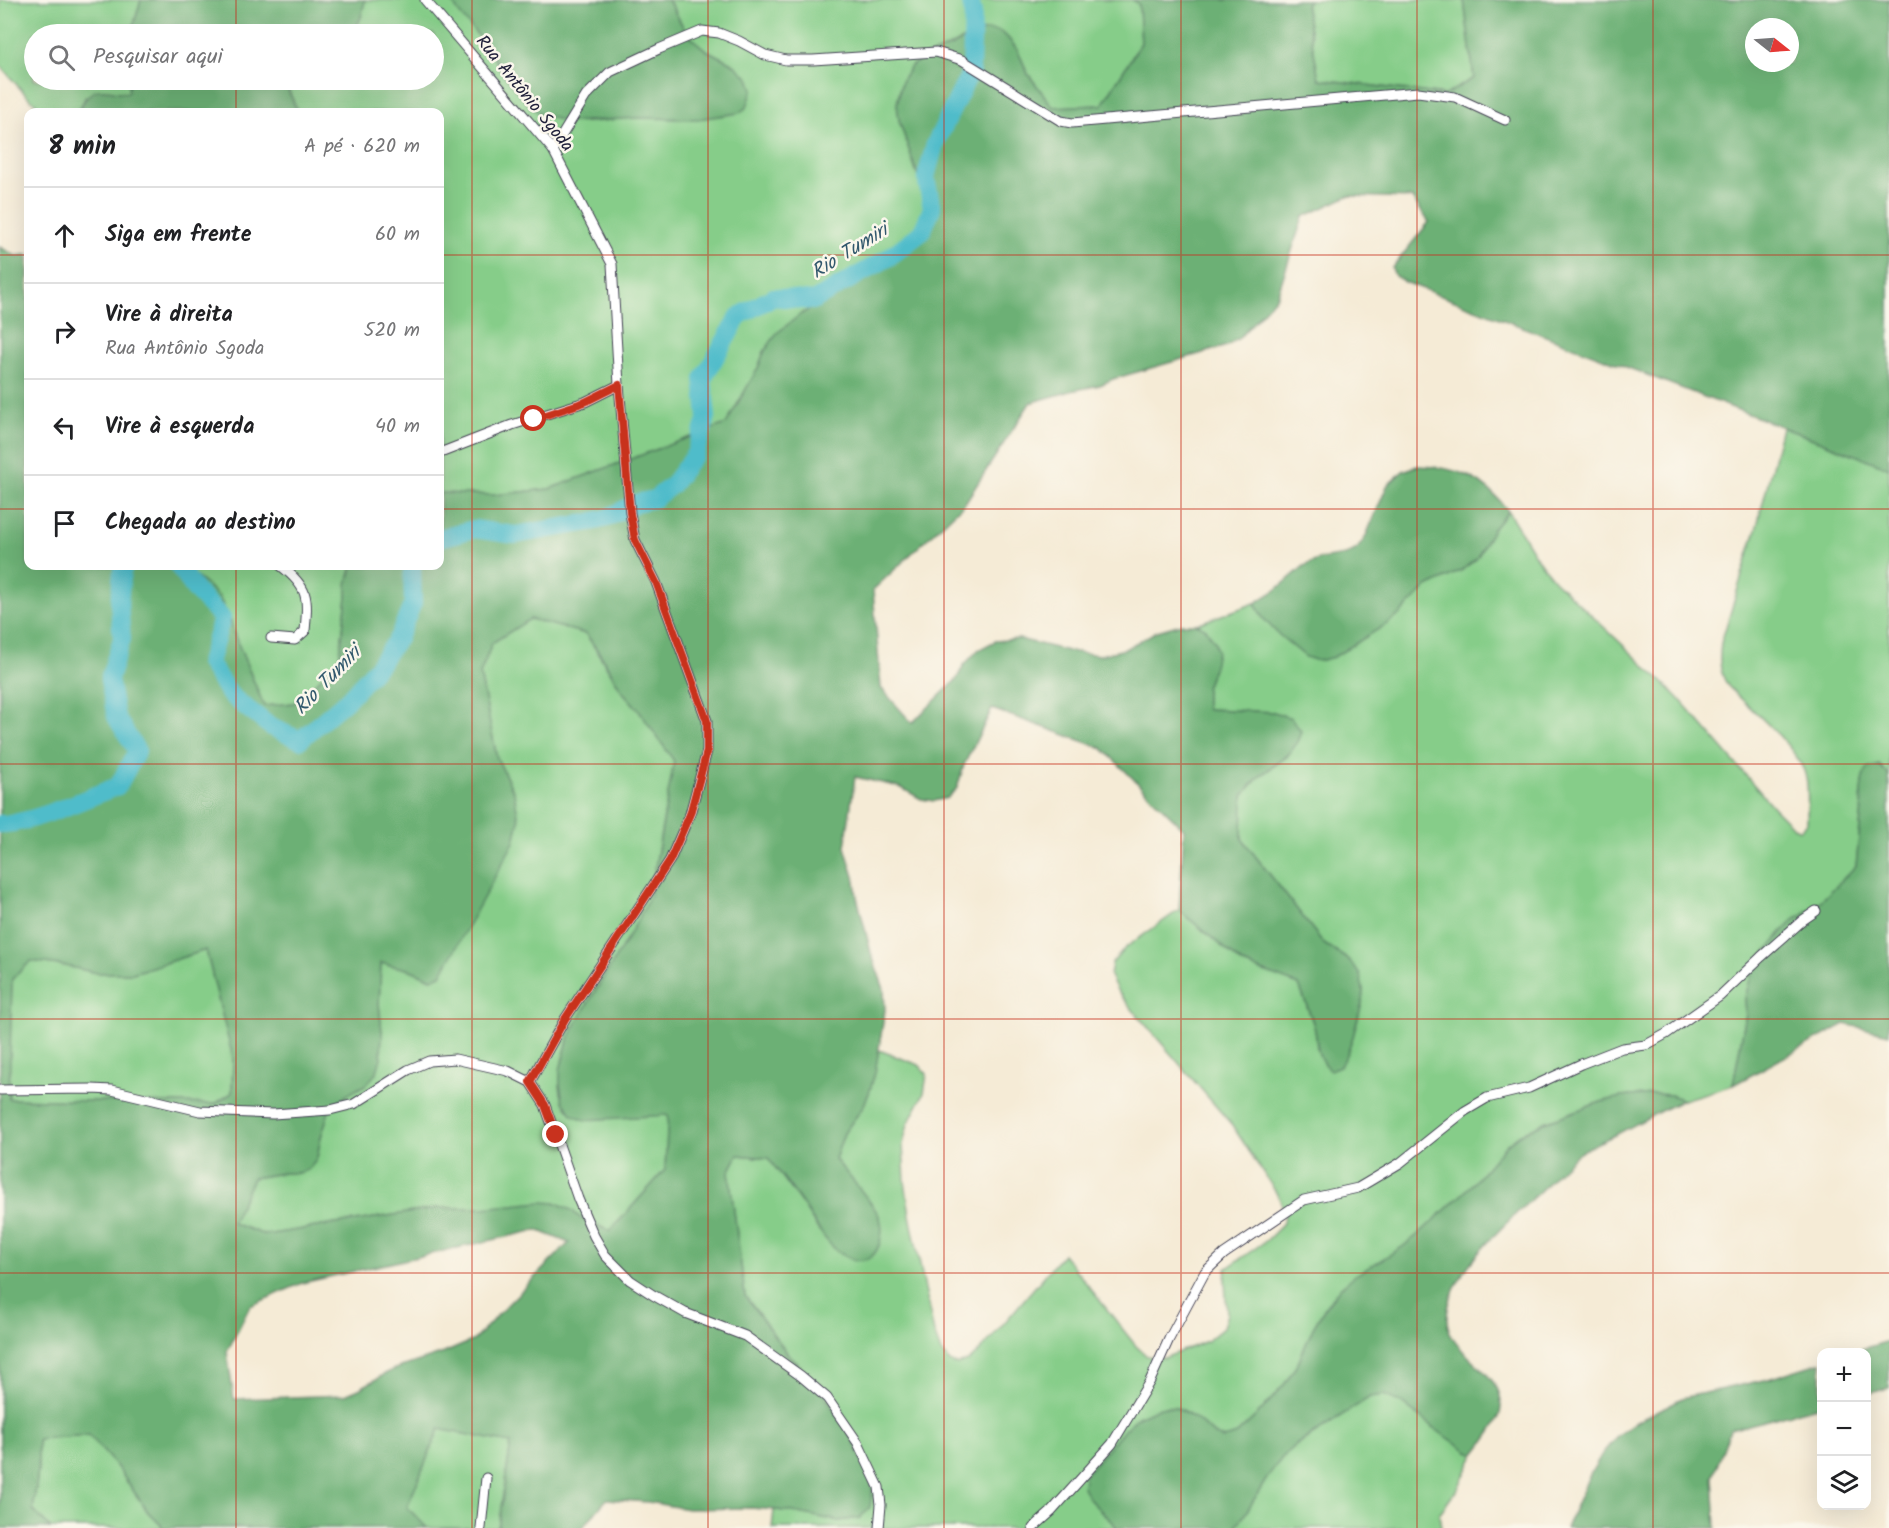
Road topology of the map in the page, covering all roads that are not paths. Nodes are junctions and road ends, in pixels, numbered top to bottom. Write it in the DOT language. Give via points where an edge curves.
graph roads {
  1 [pos="425,0"];
  2 [pos="1505,120"];
  3 [pos="553,150"];
  4 [pos="619,385"];
  5 [pos="444,451"];
  6 [pos="286,570"];
  7 [pos="271,638"];
  8 [pos="1816,911"];
  9 [pos="530,1082"];
  10 [pos="0,1090"];
  11 [pos="486,1478"];
  12 [pos="481,1528"];
  13 [pos="879,1528"];
  14 [pos="1033,1528"];
  1 -- 3 [label="street, Rua Antônio Sgoda"];
  2 -- 3 [label="street" via="1455,98 1418,92 1072,123 1060,121 962,60 936,52 786,60 765,55 719,33 702,31 610,72 586,96"];
  3 -- 4 [label="street, Rua Antônio Sgoda" via="612,264"];
  4 -- 5 [label="street" via="585,402"];
  4 -- 9 [label="street, Rua Antônio Sgoda" via="635,540 656,582 707,721 707,751 690,814 670,860 565,1019"];
  6 -- 7 [label="street" via="306,592 305,632 295,640"];
  8 -- 14 [label="street" via="1720,996 1666,1034 1646,1045 1622,1048 1581,1064 1529,1088 1487,1098 1400,1163 1358,1188 1304,1200 1224,1254 1205,1272 1150,1381 1112,1444"];
  9 -- 10 [label="street" via="483,1064 455,1059 429,1061 354,1104 330,1110 273,1114 200,1111 112,1090"];
  9 -- 13 [label="street" via="545,1105 578,1198 606,1255 630,1280 653,1295 685,1313 745,1336 827,1398 858,1443 879,1487"];
  11 -- 12 [label="street"];
}
